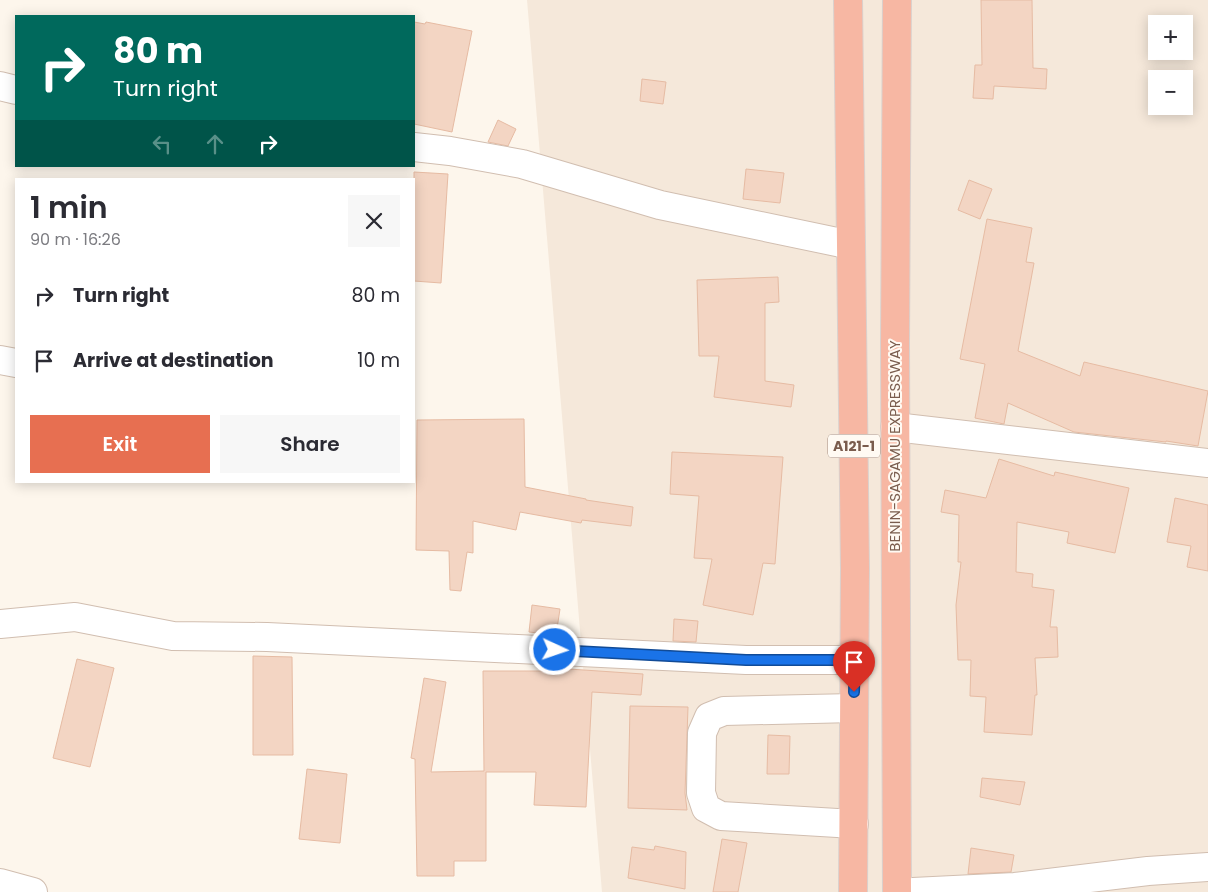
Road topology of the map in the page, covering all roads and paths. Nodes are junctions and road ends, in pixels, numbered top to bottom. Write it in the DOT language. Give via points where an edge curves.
graph roads {
  1 [pos="848,0"];
  2 [pos="898,0"];
  3 [pos="0,86"];
  4 [pos="15,90"];
  5 [pos="415,147"];
  6 [pos="851,245"];
  7 [pos="0,360"];
  8 [pos="15,363"];
  9 [pos="895,427"];
  10 [pos="1208,463"];
  11 [pos="0,624"];
  12 [pos="855,660"];
  13 [pos="854,708"];
  14 [pos="854,824"];
  15 [pos="1208,867"];
  16 [pos="0,883"];
  17 [pos="948,891"];
  18 [pos="33,892"];
  19 [pos="853,892"];
  20 [pos="897,892"];
  21 [pos="913,892"];
  1 -- 6 [label="highway, A121-1"];
  2 -- 9 [label="highway, BENIN-SAGAMU EXPRESSWAY / A121-1"];
  3 -- 4 [label="street"];
  5 -- 6 [label="street" via="450,150 522,164 660,205"];
  6 -- 12 [label="highway, A121-1"];
  7 -- 8 [label="street"];
  9 -- 10 [label="street"];
  9 -- 20 [label="highway, BENIN-SAGAMU EXPRESSWAY / A121-1"];
  11 -- 12 [label="street" via="75,617 173,636 277,637 746,660"];
  12 -- 13 [label="highway, A121-1"];
  13 -- 14 [label="highway, A121-1"];
  13 -- 14 [label="street" via="724,711 709,717 702,732 701,793 706,808 721,816"];
  14 -- 19 [label="highway, A121-1"];
  15 -- 17 [label="street"];
  16 -- 18 [label="street"];
  17 -- 21 [label="street"];
}
